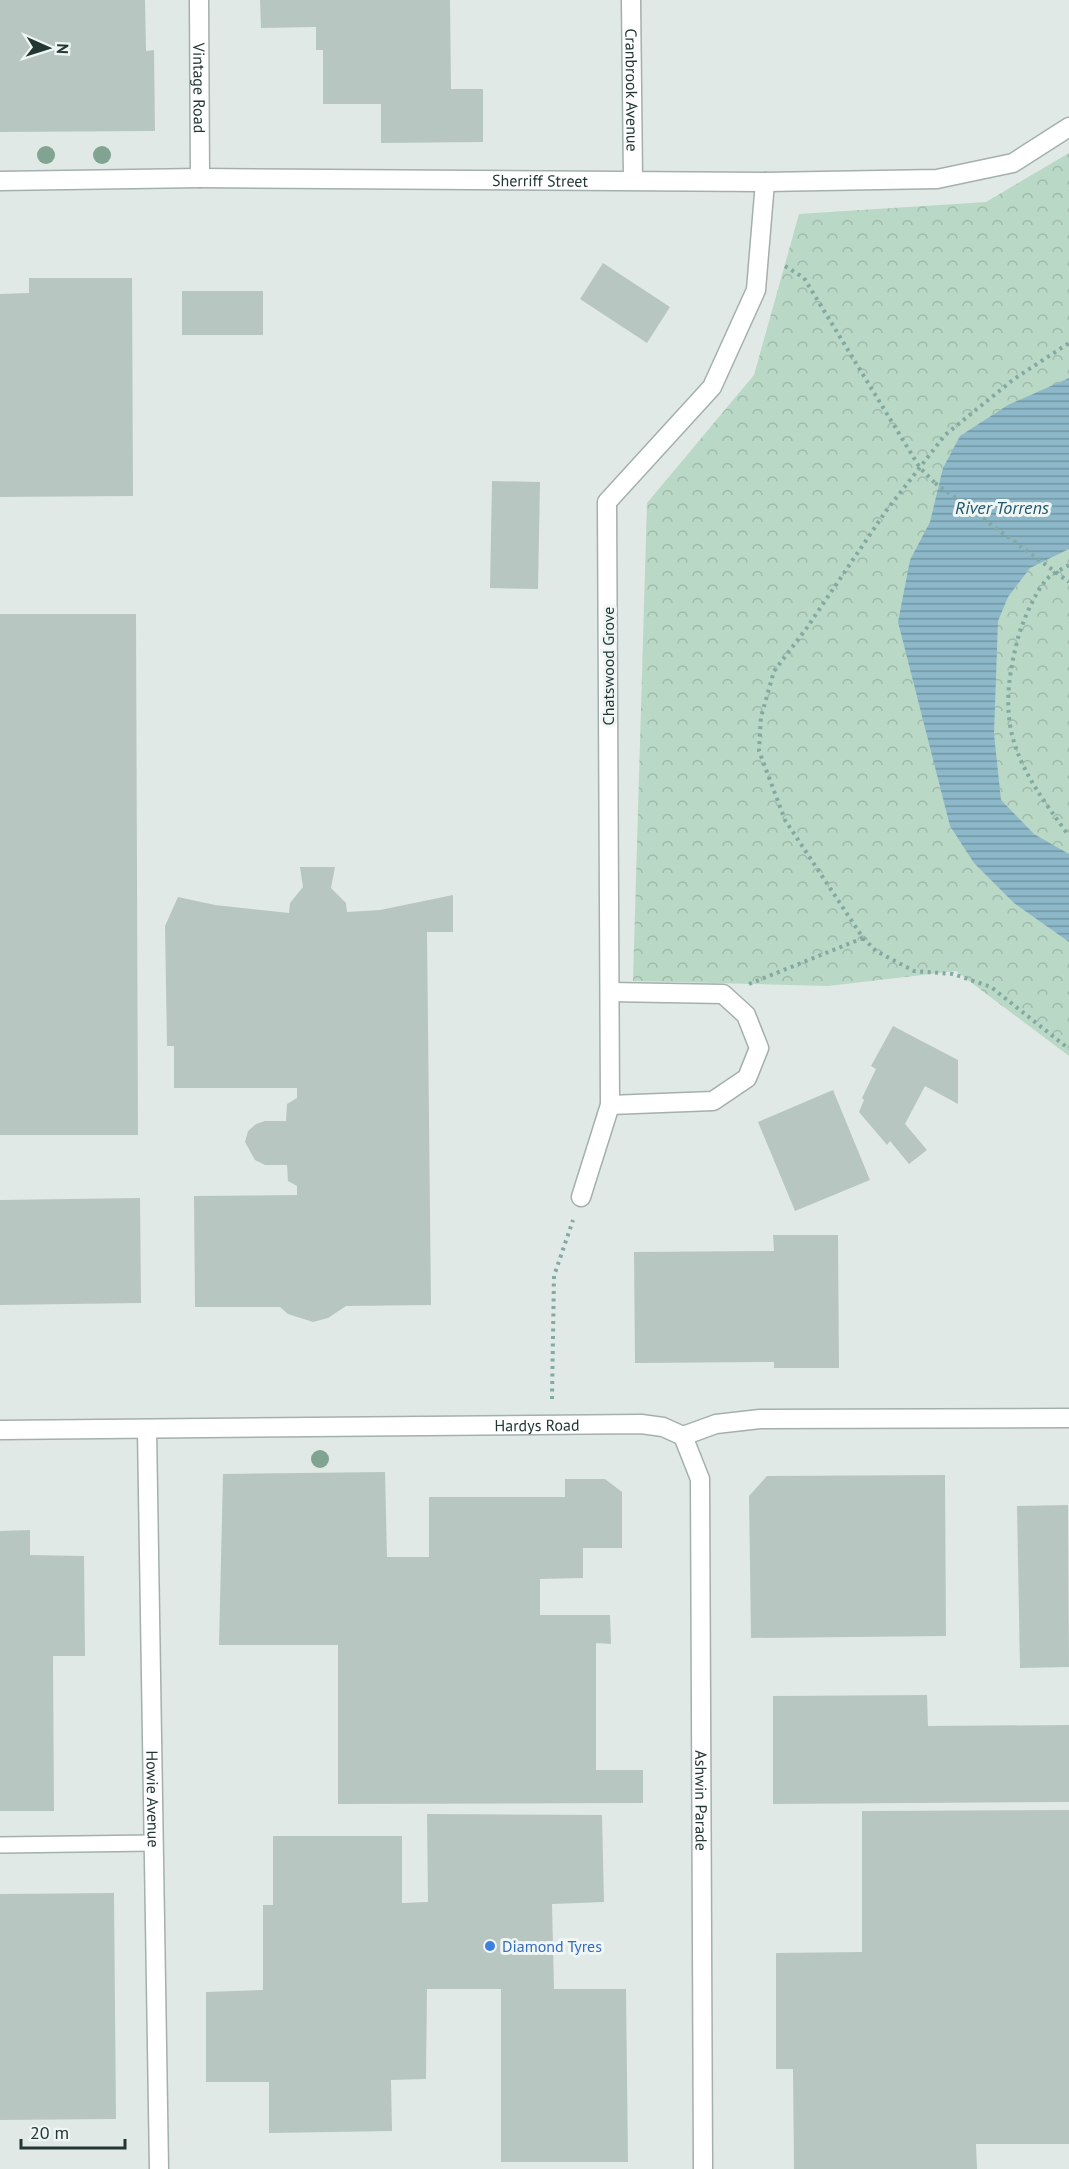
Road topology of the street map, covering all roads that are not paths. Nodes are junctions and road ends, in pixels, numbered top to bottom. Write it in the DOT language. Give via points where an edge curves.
graph roads {
  1 [pos="199,0"];
  2 [pos="632,0"];
  3 [pos="1069,127"];
  4 [pos="200,178"];
  5 [pos="633,179"];
  6 [pos="0,181"];
  7 [pos="765,182"];
  8 [pos="610,992"];
  9 [pos="610,1105"];
  10 [pos="581,1197"];
  11 [pos="1069,1418"];
  12 [pos="0,1430"];
  13 [pos="147,1430"];
  14 [pos="683,1437"];
  15 [pos="154,1843"];
  16 [pos="0,1845"];
  17 [pos="159,2169"];
  18 [pos="703,2169"];
  1 -- 4 [label="street, Vintage Road"];
  2 -- 5 [label="street, Cranbrook Avenue"];
  3 -- 7 [label="street, Sherriff Street" via="1013,163 937,179"];
  4 -- 5 [label="street, Sherriff Street"];
  4 -- 6 [label="street, Sherriff Street"];
  5 -- 7 [label="street, Sherriff Street"];
  7 -- 8 [label="street, Chatswood Grove" via="756,290 712,387 607,502"];
  8 -- 9 [label="street, Chatswood Grove"];
  8 -- 9 [label="street" via="723,994 746,1015 759,1048 747,1078 713,1101"];
  9 -- 10 [label="street, Chatswood Grove"];
  11 -- 14 [label="street" via="760,1419 716,1425"];
  12 -- 13 [label="street, Hardys Road"];
  13 -- 14 [label="street, Hardys Road" via="641,1424 663,1427"];
  13 -- 15 [label="street, Howie Avenue"];
  14 -- 18 [label="street, Ashwin Parade" via="700,1479"];
  15 -- 16 [label="lane"];
  15 -- 17 [label="street, Howie Avenue"];
}
